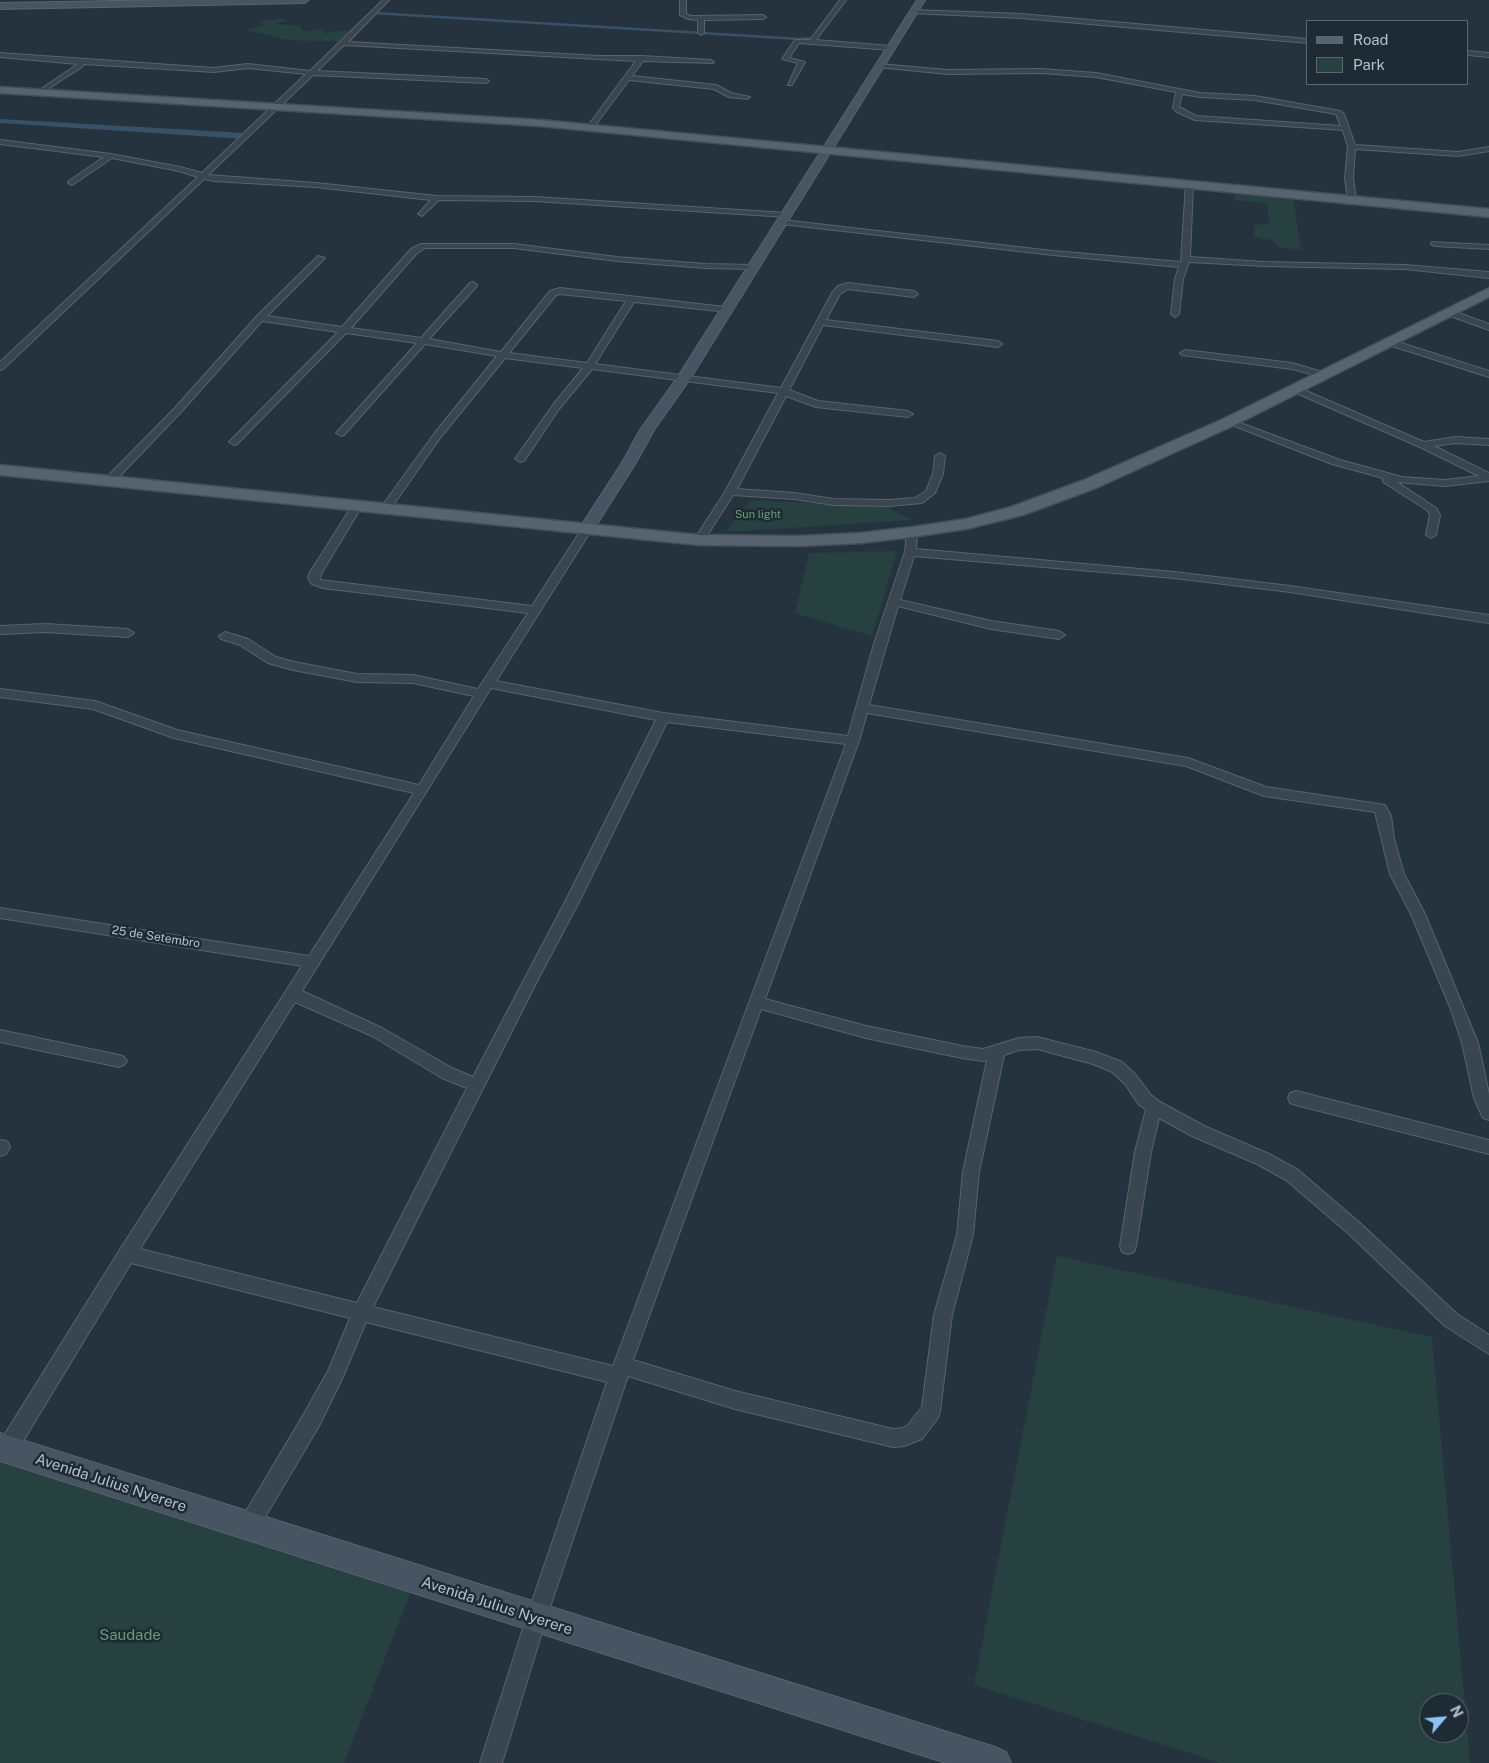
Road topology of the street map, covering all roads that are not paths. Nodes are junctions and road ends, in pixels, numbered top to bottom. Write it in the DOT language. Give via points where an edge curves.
graph roads {
  1 [pos="305,0"];
  2 [pos="386,0"];
  3 [pos="683,0"];
  4 [pos="843,0"];
  5 [pos="921,0"];
  6 [pos="248,1"];
  7 [pos="0,6"];
  8 [pos="913,12"];
  9 [pos="764,17"];
  10 [pos="700,18"];
  11 [pos="701,33"];
  12 [pos="1306,41"];
  13 [pos="812,42"];
  14 [pos="342,43"];
  15 [pos="891,48"];
  16 [pos="1469,53"];
  17 [pos="0,55"];
  18 [pos="1489,55"];
  19 [pos="642,58"];
  20 [pos="82,62"];
  21 [pos="711,62"];
  22 [pos="879,66"];
  23 [pos="312,73"];
  24 [pos="627,78"];
  25 [pos="486,81"];
  26 [pos="790,84"];
  27 [pos="0,90"];
  28 [pos="40,92"];
  29 [pos="1179,92"];
  30 [pos="747,97"];
  31 [pos="276,107"];
  32 [pos="591,127"];
  33 [pos="1346,128"];
  34 [pos="0,142"];
  35 [pos="1352,147"];
  36 [pos="1489,149"];
  37 [pos="826,150"];
  38 [pos="112,156"];
  39 [pos="203,175"];
  40 [pos="72,183"];
  41 [pos="1189,185"];
  42 [pos="437,198"];
  43 [pos="1352,200"];
  44 [pos="1489,213"];
  45 [pos="422,214"];
  46 [pos="784,218"];
  47 [pos="1435,244"];
  48 [pos="1489,247"];
  49 [pos="321,258"];
  50 [pos="1184,262"];
  51 [pos="753,267"];
  52 [pos="1489,275"];
  53 [pos="472,284"];
  54 [pos="1489,292"];
  55 [pos="914,294"];
  56 [pos="632,298"];
  57 [pos="725,310"];
  58 [pos="1448,312"];
  59 [pos="1175,314"];
  60 [pos="260,318"];
  61 [pos="822,322"];
  62 [pos="1489,327"];
  63 [pos="344,330"];
  64 [pos="424,341"];
  65 [pos="1389,342"];
  66 [pos="998,344"];
  67 [pos="1185,353"];
  68 [pos="504,355"];
  69 [pos="590,366"];
  70 [pos="0,367"];
  71 [pos="1489,374"];
  72 [pos="1327,375"];
  73 [pos="683,379"];
  74 [pos="1297,390"];
  75 [pos="783,391"];
  76 [pos="908,414"];
  77 [pos="1229,422"];
  78 [pos="341,433"];
  79 [pos="234,442"];
  80 [pos="1489,442"];
  81 [pos="1423,445"];
  82 [pos="940,456"];
  83 [pos="520,458"];
  84 [pos="0,470"];
  85 [pos="1376,473"];
  86 [pos="1489,478"];
  87 [pos="108,482"];
  88 [pos="730,492"];
  89 [pos="357,506"];
  90 [pos="385,509"];
  91 [pos="587,530"];
  92 [pos="912,532"];
  93 [pos="1431,536"];
  94 [pos="699,540"];
  95 [pos="910,552"];
  96 [pos="894,602"];
  97 [pos="535,610"];
  98 [pos="1489,619"];
  99 [pos="0,630"];
  100 [pos="128,633"];
  101 [pos="1059,635"];
  102 [pos="225,636"];
  103 [pos="485,689"];
  104 [pos="0,693"];
  105 [pos="864,708"];
  106 [pos="663,717"];
  107 [pos="853,741"];
  108 [pos="422,790"];
  109 [pos="0,913"];
  110 [pos="312,962"];
  111 [pos="293,994"];
  112 [pos="756,1002"];
  113 [pos="0,1036"];
  114 [pos="997,1051"];
  115 [pos="119,1061"];
  116 [pos="477,1085"];
  117 [pos="1296,1098"];
  118 [pos="1154,1107"];
  119 [pos="1489,1113"];
  120 [pos="1489,1147"];
  121 [pos="1128,1246"];
  122 [pos="127,1254"];
  123 [pos="362,1313"];
  124 [pos="1489,1345"];
  125 [pos="620,1371"];
  126 [pos="3,1448"];
  127 [pos="248,1527"];
  128 [pos="536,1619"];
  129 [pos="491,1763"];
  130 [pos="995,1763"];
  1 -- 6 [label="street"];
  2 -- 14 [label="street"];
  3 -- 10 [label="street" via="683,15"];
  4 -- 13 [label="street"];
  5 -- 8 [label="street"];
  6 -- 7 [label="street"];
  8 -- 12 [label="street" via="1021,16"];
  8 -- 15 [label="street"];
  9 -- 10 [label="street"];
  10 -- 11 [label="street"];
  13 -- 15 [label="street"];
  13 -- 26 [label="street" via="797,41 785,59 802,62"];
  14 -- 19 [label="street"];
  14 -- 23 [label="street"];
  15 -- 22 [label="street"];
  16 -- 18 [label="street"];
  17 -- 20 [label="street"];
  19 -- 21 [label="street"];
  19 -- 24 [label="street"];
  20 -- 23 [label="street" via="214,70 248,66"];
  20 -- 28 [label="street"];
  22 -- 29 [label="street" via="948,72 1064,72"];
  22 -- 37 [label="street"];
  23 -- 25 [label="street"];
  23 -- 31 [label="street"];
  24 -- 30 [label="street" via="716,88 729,96"];
  24 -- 32 [label="street"];
  27 -- 28 [label="main road"];
  28 -- 31 [label="main road"];
  29 -- 33 [label="street" via="1255,98 1338,112"];
  29 -- 33 [label="street" via="1175,107 1195,118"];
  31 -- 32 [label="main road"];
  31 -- 39 [label="street"];
  32 -- 37 [label="main road"];
  33 -- 35 [label="street"];
  34 -- 38 [label="street"];
  35 -- 36 [label="street" via="1458,154"];
  35 -- 43 [label="street" via="1349,178"];
  37 -- 41 [label="main road"];
  37 -- 46 [label="street"];
  38 -- 39 [label="street"];
  38 -- 40 [label="street"];
  39 -- 42 [label="street" via="214,179"];
  39 -- 70 [label="street"];
  41 -- 43 [label="main road"];
  41 -- 50 [label="street"];
  42 -- 45 [label="street"];
  42 -- 46 [label="street" via="535,199"];
  43 -- 44 [label="main road"];
  46 -- 50 [label="street" via="1043,252"];
  46 -- 51 [label="street"];
  47 -- 48 [label="street"];
  49 -- 60 [label="street"];
  50 -- 52 [label="street" via="1404,266"];
  50 -- 59 [label="street"];
  51 -- 57 [label="street"];
  51 -- 63 [label="street" via="643,262 514,246 430,245 414,252"];
  53 -- 64 [label="street"];
  54 -- 58 [label="main road"];
  55 -- 61 [label="street" via="844,287 836,293"];
  56 -- 57 [label="street"];
  56 -- 68 [label="street" via="560,291 554,294"];
  56 -- 69 [label="street"];
  57 -- 73 [label="street"];
  58 -- 62 [label="street"];
  58 -- 65 [label="main road"];
  60 -- 63 [label="street"];
  60 -- 87 [label="street"];
  61 -- 66 [label="street"];
  61 -- 75 [label="street"];
  63 -- 64 [label="street"];
  63 -- 79 [label="street"];
  64 -- 68 [label="street"];
  64 -- 78 [label="street"];
  65 -- 71 [label="street"];
  65 -- 72 [label="main road"];
  67 -- 72 [label="street" via="1292,366"];
  68 -- 69 [label="street"];
  68 -- 90 [label="street" via="436,436"];
  69 -- 73 [label="street"];
  69 -- 83 [label="street"];
  72 -- 74 [label="main road"];
  73 -- 75 [label="street"];
  73 -- 91 [label="street" via="646,430"];
  74 -- 77 [label="main road"];
  74 -- 81 [label="street"];
  75 -- 76 [label="street" via="816,404"];
  75 -- 88 [label="street"];
  77 -- 85 [label="street" via="1336,462"];
  77 -- 92 [label="main road" via="1090,484 1016,511 966,524"];
  80 -- 81 [label="street" via="1456,440"];
  81 -- 86 [label="street"];
  82 -- 88 [label="street" via="938,474 930,493 918,501 862,504"];
  84 -- 87 [label="main road"];
  85 -- 86 [label="street" via="1414,482 1445,483"];
  85 -- 93 [label="street" via="1431,508 1435,515"];
  87 -- 89 [label="main road"];
  88 -- 94 [label="street"];
  89 -- 90 [label="main road"];
  89 -- 97 [label="street" via="315,574 316,582"];
  90 -- 91 [label="main road"];
  91 -- 94 [label="main road"];
  91 -- 97 [label="street"];
  92 -- 94 [label="main road" via="799,541"];
  92 -- 95 [label="street"];
  95 -- 96 [label="street"];
  95 -- 98 [label="street" via="1174,575"];
  96 -- 101 [label="street" via="991,625"];
  96 -- 105 [label="street"];
  97 -- 103 [label="street"];
  99 -- 100 [label="street" via="65,628"];
  102 -- 103 [label="street" via="244,642 272,660 293,666 357,678 413,679"];
  103 -- 106 [label="street"];
  103 -- 108 [label="street"];
  104 -- 108 [label="street" via="95,706 174,734"];
  105 -- 107 [label="street"];
  105 -- 119 [label="street" via="1188,762 1264,791 1380,808 1397,874 1418,914 1457,1007"];
  106 -- 107 [label="street"];
  106 -- 116 [label="street"];
  107 -- 112 [label="street"];
  108 -- 110 [label="street"];
  109 -- 110 [label="street, 25 de Setembro"];
  110 -- 111 [label="street"];
  111 -- 116 [label="street" via="378,1032 447,1074"];
  111 -- 122 [label="street"];
  112 -- 114 [label="street" via="866,1032 962,1052 983,1055"];
  112 -- 125 [label="street"];
  113 -- 115 [label="street"];
  114 -- 118 [label="street" via="1019,1044 1037,1043 1096,1058 1117,1067"];
  114 -- 125 [label="street" via="971,1172 960,1257 943,1315 931,1411 915,1432 893,1438"];
  116 -- 123 [label="street"];
  117 -- 120 [label="street"];
  118 -- 121 [label="street" via="1143,1152"];
  118 -- 124 [label="street" via="1292,1175 1355,1229 1451,1320"];
  122 -- 123 [label="street"];
  122 -- 126 [label="street"];
  123 -- 125 [label="street"];
  123 -- 127 [label="street" via="312,1419"];
  125 -- 128 [label="street"];
  126 -- 127 [label="street, Avenida Julius Nyerere"];
  127 -- 128 [label="street, Avenida Julius Nyerere"];
  128 -- 129 [label="street"];
  128 -- 130 [label="street, Avenida Julius Nyerere"];
}
